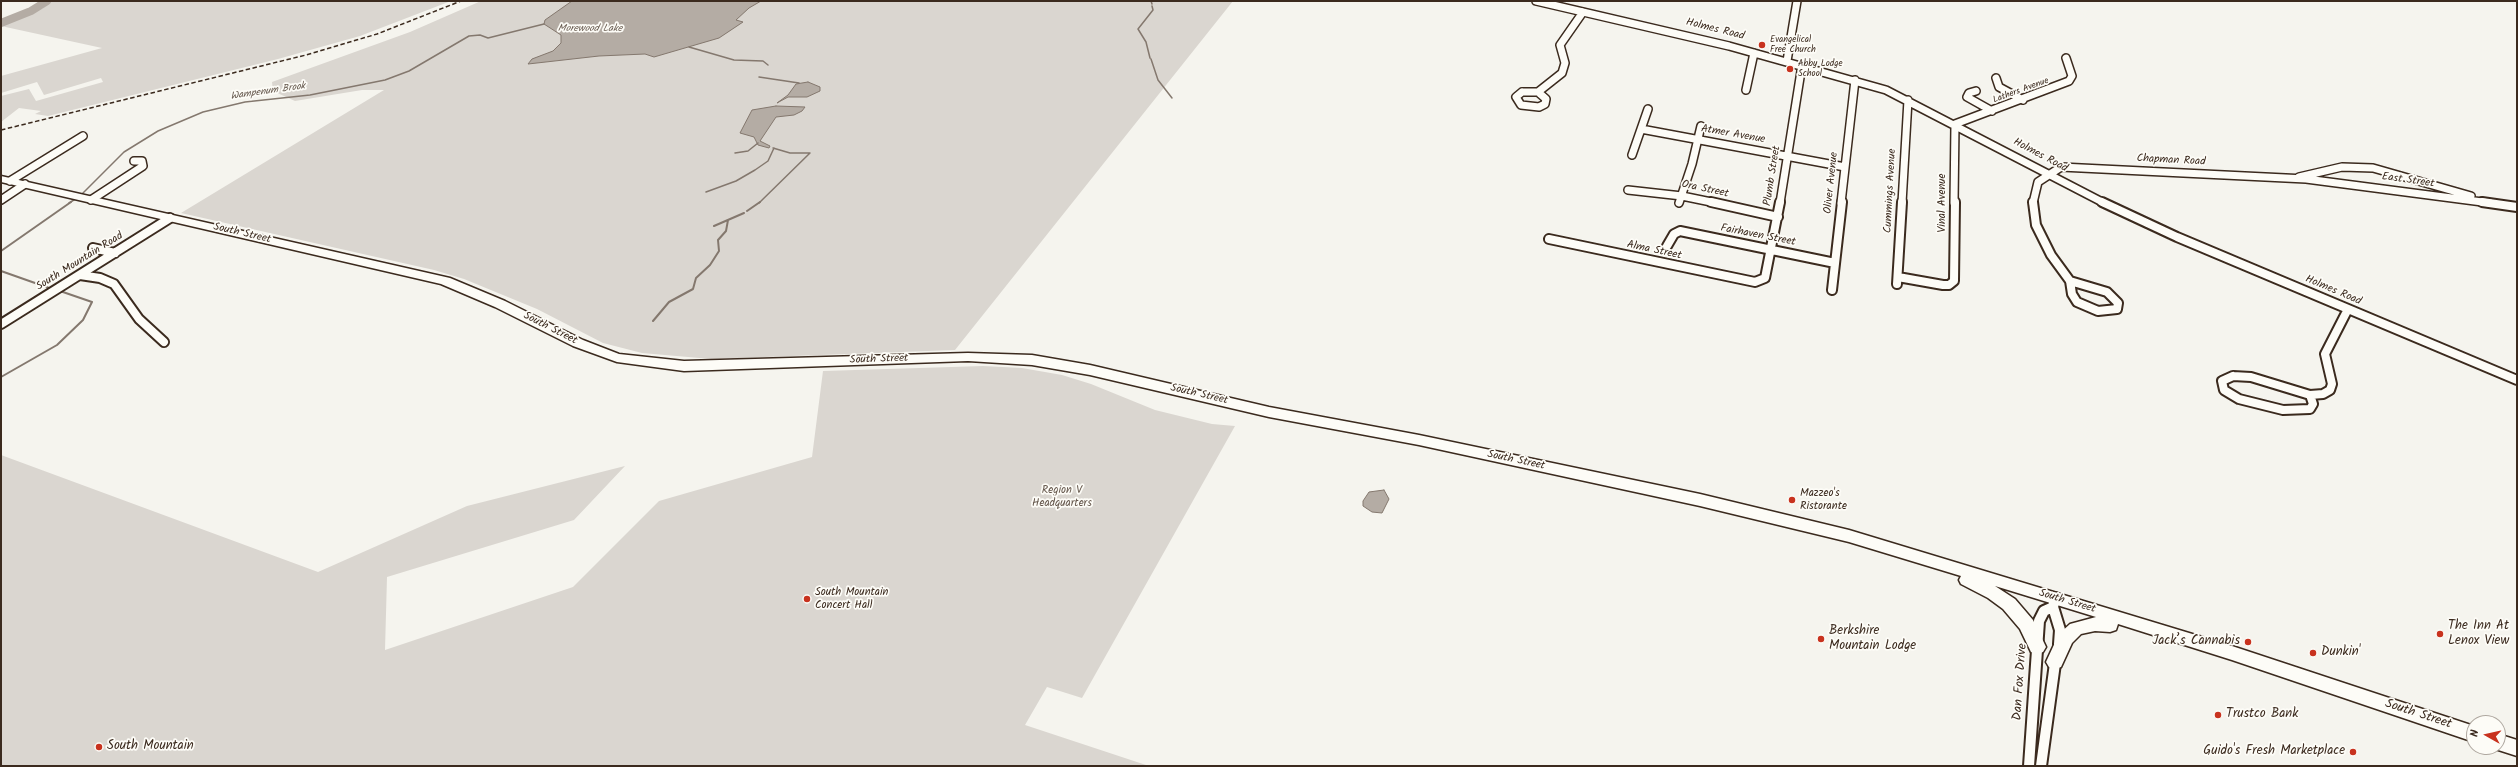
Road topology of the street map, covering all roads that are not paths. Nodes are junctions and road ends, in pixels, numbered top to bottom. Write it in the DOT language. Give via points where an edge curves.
graph roads {
  1 [pos="1536,1"];
  2 [pos="1797,1"];
  3 [pos="1583,12"];
  4 [pos="1754,53"];
  5 [pos="2066,58"];
  6 [pos="1786,61"];
  7 [pos="1802,65"];
  8 [pos="1996,78"];
  9 [pos="1855,80"];
  10 [pos="1746,90"];
  11 [pos="1976,91"];
  12 [pos="1538,92"];
  13 [pos="1908,100"];
  14 [pos="2023,100"];
  15 [pos="1648,109"];
  16 [pos="1992,111"];
  17 [pos="1955,124"];
  18 [pos="1701,126"];
  19 [pos="1641,129"];
  20 [pos="83,136"];
  21 [pos="1698,140"];
  22 [pos="1632,155"];
  23 [pos="1787,156"];
  24 [pos="134,161"];
  25 [pos="1846,167"];
  26 [pos="2050,174"];
  27 [pos="2295,178"];
  28 [pos="6,180"];
  29 [pos="25,184"];
  30 [pos="1628,190"];
  31 [pos="1,195"];
  32 [pos="83,198"];
  33 [pos="1,200"];
  34 [pos="1680,200"];
  35 [pos="2493,204"];
  36 [pos="2517,207"];
  37 [pos="1778,217"];
  38 [pos="170,218"];
  39 [pos="1549,239"];
  40 [pos="1667,246"];
  41 [pos="93,248"];
  42 [pos="1772,250"];
  43 [pos="115,253"];
  44 [pos="1835,263"];
  45 [pos="80,275"];
  46 [pos="1954,281"];
  47 [pos="2070,281"];
  48 [pos="1755,282"];
  49 [pos="1832,290"];
  50 [pos="2348,311"];
  51 [pos="1,324"];
  52 [pos="164,342"];
  53 [pos="2517,380"];
  54 [pos="2310,395"];
  55 [pos="1769,516"];
  56 [pos="1967,580"];
  57 [pos="2054,602"];
  58 [pos="2110,625"];
  59 [pos="2037,646"];
  60 [pos="2055,662"];
  61 [pos="2362,697"];
  62 [pos="2466,731"];
  63 [pos="2506,745"];
  64 [pos="2517,748"];
  65 [pos="2029,766"];
  66 [pos="2041,766"];
  1 -- 3 [label="street, Holmes Road"];
  2 -- 6 [label="street"];
  3 -- 4 [label="street, Holmes Road"];
  3 -- 12 [label="street" via="1560,45 1565,63 1562,73"];
  4 -- 6 [label="street, Holmes Road"];
  4 -- 10 [label="street"];
  5 -- 14 [label="street, Lathers Avenue" via="2072,76 2069,81"];
  6 -- 7 [label="street, Holmes Road"];
  7 -- 9 [label="street, Holmes Road"];
  7 -- 23 [label="street, Plumb Street"];
  8 -- 14 [label="street" via="1999,86"];
  9 -- 13 [label="street, Holmes Road"];
  9 -- 25 [label="street, Oliver Avenue"];
  11 -- 16 [label="street" via="1969,93 1967,97"];
  13 -- 17 [label="street, Holmes Road"];
  13 -- 46 [label="street, Cummings Avenue" via="1898,280 1943,285 1949,285"];
  14 -- 16 [label="street, Lathers Avenue"];
  15 -- 19 [label="street"];
  16 -- 17 [label="street, Lathers Avenue"];
  17 -- 26 [label="street, Holmes Road"];
  17 -- 46 [label="street, Vinal Avenue"];
  18 -- 21 [label="street"];
  19 -- 21 [label="street, Atmer Avenue"];
  19 -- 22 [label="street"];
  20 -- 28 [label="street"];
  21 -- 23 [label="street, Atmer Avenue"];
  21 -- 34 [label="street"];
  23 -- 25 [label="street, Atmer Avenue"];
  23 -- 37 [label="street, Plumb Street"];
  24 -- 32 [label="street" via="142,161 143,166 129,177"];
  25 -- 44 [label="street, Oliver Avenue"];
  26 -- 27 [label="street, Chapman Road" via="2052,170 2061,167 2077,166"];
  26 -- 47 [label="street" via="2038,182 2033,203 2034,216 2045,244"];
  26 -- 50 [label="street, Holmes Road" via="2105,204 2176,237"];
  27 -- 35 [label="street, East Street"];
  27 -- 35 [label="street" via="2325,169 2372,168"];
  28 -- 29 [label="highway, South Street"];
  29 -- 31 [label="street"];
  29 -- 32 [label="highway, South Street"];
  29 -- 33 [label="street"];
  30 -- 34 [label="street, Ora Street"];
  32 -- 38 [label="highway, South Street"];
  34 -- 37 [label="street, Ora Street"];
  35 -- 36 [label="street, East Street"];
  37 -- 42 [label="street, Plumb Street"];
  38 -- 43 [label="street, South Mountain Road"];
  38 -- 55 [label="highway, South Street" via="445,281 500,304 578,343 617,358 684,366 968,357 1032,360 1090,370 1269,412 1419,440"];
  39 -- 48 [label="street, Alma Street"];
  40 -- 42 [label="street, Fairhaven Street" via="1676,231"];
  41 -- 43 [label="street"];
  42 -- 44 [label="street, Fairhaven Street"];
  42 -- 48 [label="street, Plumb Street" via="1765,278"];
  43 -- 45 [label="street, South Mountain Road"];
  44 -- 49 [label="street, Oliver Avenue"];
  45 -- 51 [label="street, South Mountain Road"];
  45 -- 52 [label="street" via="100,278 114,284 139,319"];
  47 -- 47 [label="street" via="2072,294 2077,302 2098,311 2117,309 2118,303 2107,292"];
  50 -- 53 [label="street, Holmes Road"];
  50 -- 54 [label="street" via="2325,354 2332,384 2330,390 2324,394"];
  54 -- 54 [label="street" via="2251,377 2233,376 2222,381 2224,390 2239,399 2283,410 2310,409 2313,404"];
  55 -- 56 [label="highway, South Street"];
  55 -- 57 [label="highway, South Street" via="1849,536"];
  56 -- 57 [label="highway, South Street"];
  56 -- 59 [label="highway" via="1994,593 2009,604 2027,625"];
  57 -- 58 [label="highway, South Street"];
  57 -- 59 [label="street, Dan Fox Drive" via="2044,611 2039,621"];
  57 -- 60 [label="street" via="2060,630"];
  57 -- 61 [label="highway, South Street" via="2232,653"];
  58 -- 60 [label="highway" via="2095,624 2076,629 2065,640"];
  58 -- 61 [label="highway, South Street"];
  59 -- 65 [label="street, Dan Fox Drive"];
  60 -- 66 [label="street"];
  61 -- 62 [label="highway, South Street"];
  63 -- 64 [label="highway"];
}
